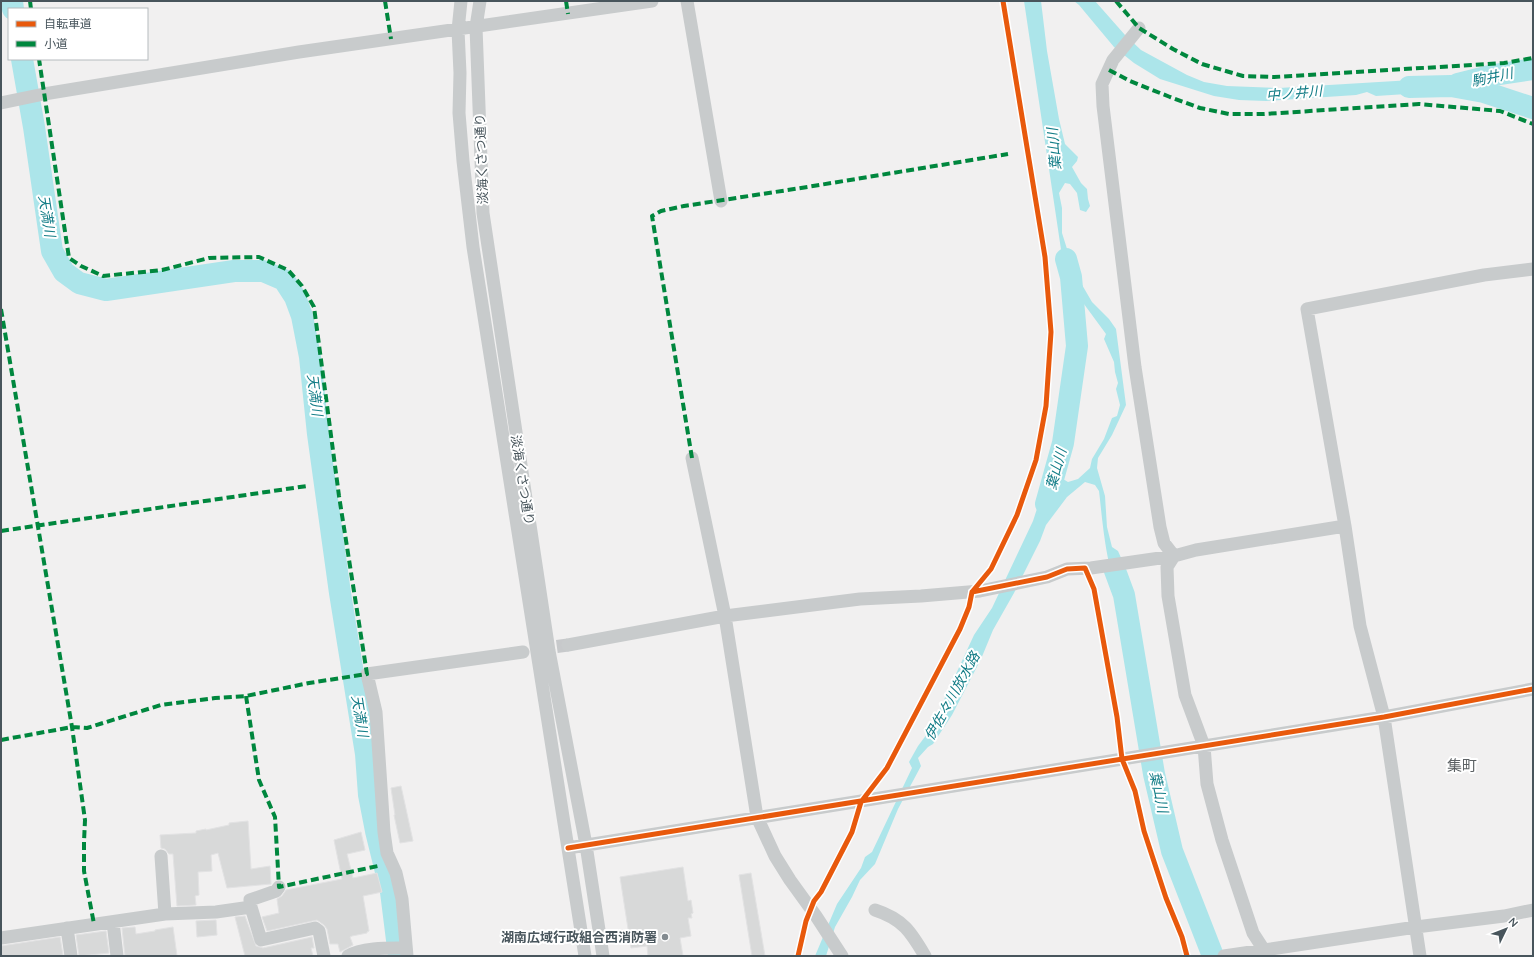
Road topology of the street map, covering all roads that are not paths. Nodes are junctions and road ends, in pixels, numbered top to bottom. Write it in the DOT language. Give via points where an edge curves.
graph roads {
  1 [pos="461,1"];
  2 [pos="480,1"];
  3 [pos="652,1"];
  4 [pos="687,1"];
  5 [pos="476,28"];
  6 [pos="1139,28"];
  7 [pos="458,30"];
  8 [pos="1,103"];
  9 [pos="721,201"];
  10 [pos="1533,269"];
  11 [pos="692,458"];
  12 [pos="1345,526"];
  13 [pos="1174,556"];
  14 [pos="725,616"];
  15 [pos="568,645"];
  16 [pos="523,652"];
  17 [pos="1533,689"];
  18 [pos="1384,717"];
  19 [pos="1204,746"];
  20 [pos="757,818"];
  21 [pos="586,845"];
  22 [pos="568,848"];
  23 [pos="161,856"];
  24 [pos="279,887"];
  25 [pos="251,908"];
  26 [pos="875,910"];
  27 [pos="1533,910"];
  28 [pos="165,914"];
  29 [pos="113,922"];
  30 [pos="1416,927"];
  31 [pos="67,928"];
  32 [pos="1,938"];
  33 [pos="406,952"];
  34 [pos="1263,952"];
  35 [pos="71,956"];
  36 [pos="118,956"];
  37 [pos="324,956"];
  38 [pos="348,956"];
  39 [pos="585,956"];
  40 [pos="603,956"];
  41 [pos="842,956"];
  42 [pos="924,956"];
  43 [pos="1224,956"];
  44 [pos="1420,956"];
  1 -- 7 [label="street, 淡海くさつ通り"];
  2 -- 5 [label="street, 淡海くさつ通り"];
  3 -- 5 [label="street"];
  4 -- 9 [label="street"];
  5 -- 7 [label="street"];
  5 -- 21 [label="street, 淡海くさつ通り" via="483,213 549,651"];
  6 -- 13 [label="street" via="1113,60 1102,84 1103,106 1135,367 1160,528 1164,543"];
  7 -- 8 [label="street" via="299,52"];
  7 -- 22 [label="street, 淡海くさつ通り" via="459,113 473,247"];
  10 -- 12 [label="street" via="1484,274 1306,309"];
  11 -- 14 [label="street"];
  12 -- 13 [label="street" via="1196,550"];
  12 -- 18 [label="street" via="1360,626"];
  13 -- 14 [label="street" via="1067,569 1042,578 980,591 860,599"];
  13 -- 19 [label="street" via="1167,567 1168,596 1185,695"];
  14 -- 15 [label="street"];
  14 -- 20 [label="street"];
  16 -- 33 [label="street" via="367,674 376,712 384,832 387,853 396,873 402,899"];
  17 -- 18 [label="street"];
  18 -- 19 [label="street"];
  18 -- 30 [label="street"];
  19 -- 20 [label="street"];
  19 -- 34 [label="street" via="1207,784 1222,840 1253,933"];
  20 -- 21 [label="street"];
  20 -- 41 [label="street" via="775,856"];
  21 -- 22 [label="street"];
  21 -- 40 [label="street, 淡海くさつ通り"];
  22 -- 39 [label="street, 淡海くさつ通り"];
  23 -- 28 [label="street"];
  24 -- 25 [label="street" via="276,891 250,900"];
  25 -- 28 [label="street"];
  25 -- 37 [label="street" via="261,940 316,928 319,931"];
  26 -- 42 [label="street" via="904,925"];
  27 -- 30 [label="street"];
  28 -- 29 [label="street"];
  29 -- 31 [label="street"];
  29 -- 36 [label="street"];
  30 -- 34 [label="street"];
  30 -- 44 [label="street"];
  31 -- 32 [label="street"];
  31 -- 35 [label="street"];
  33 -- 38 [label="street" via="382,949"];
  34 -- 43 [label="street"];
}
